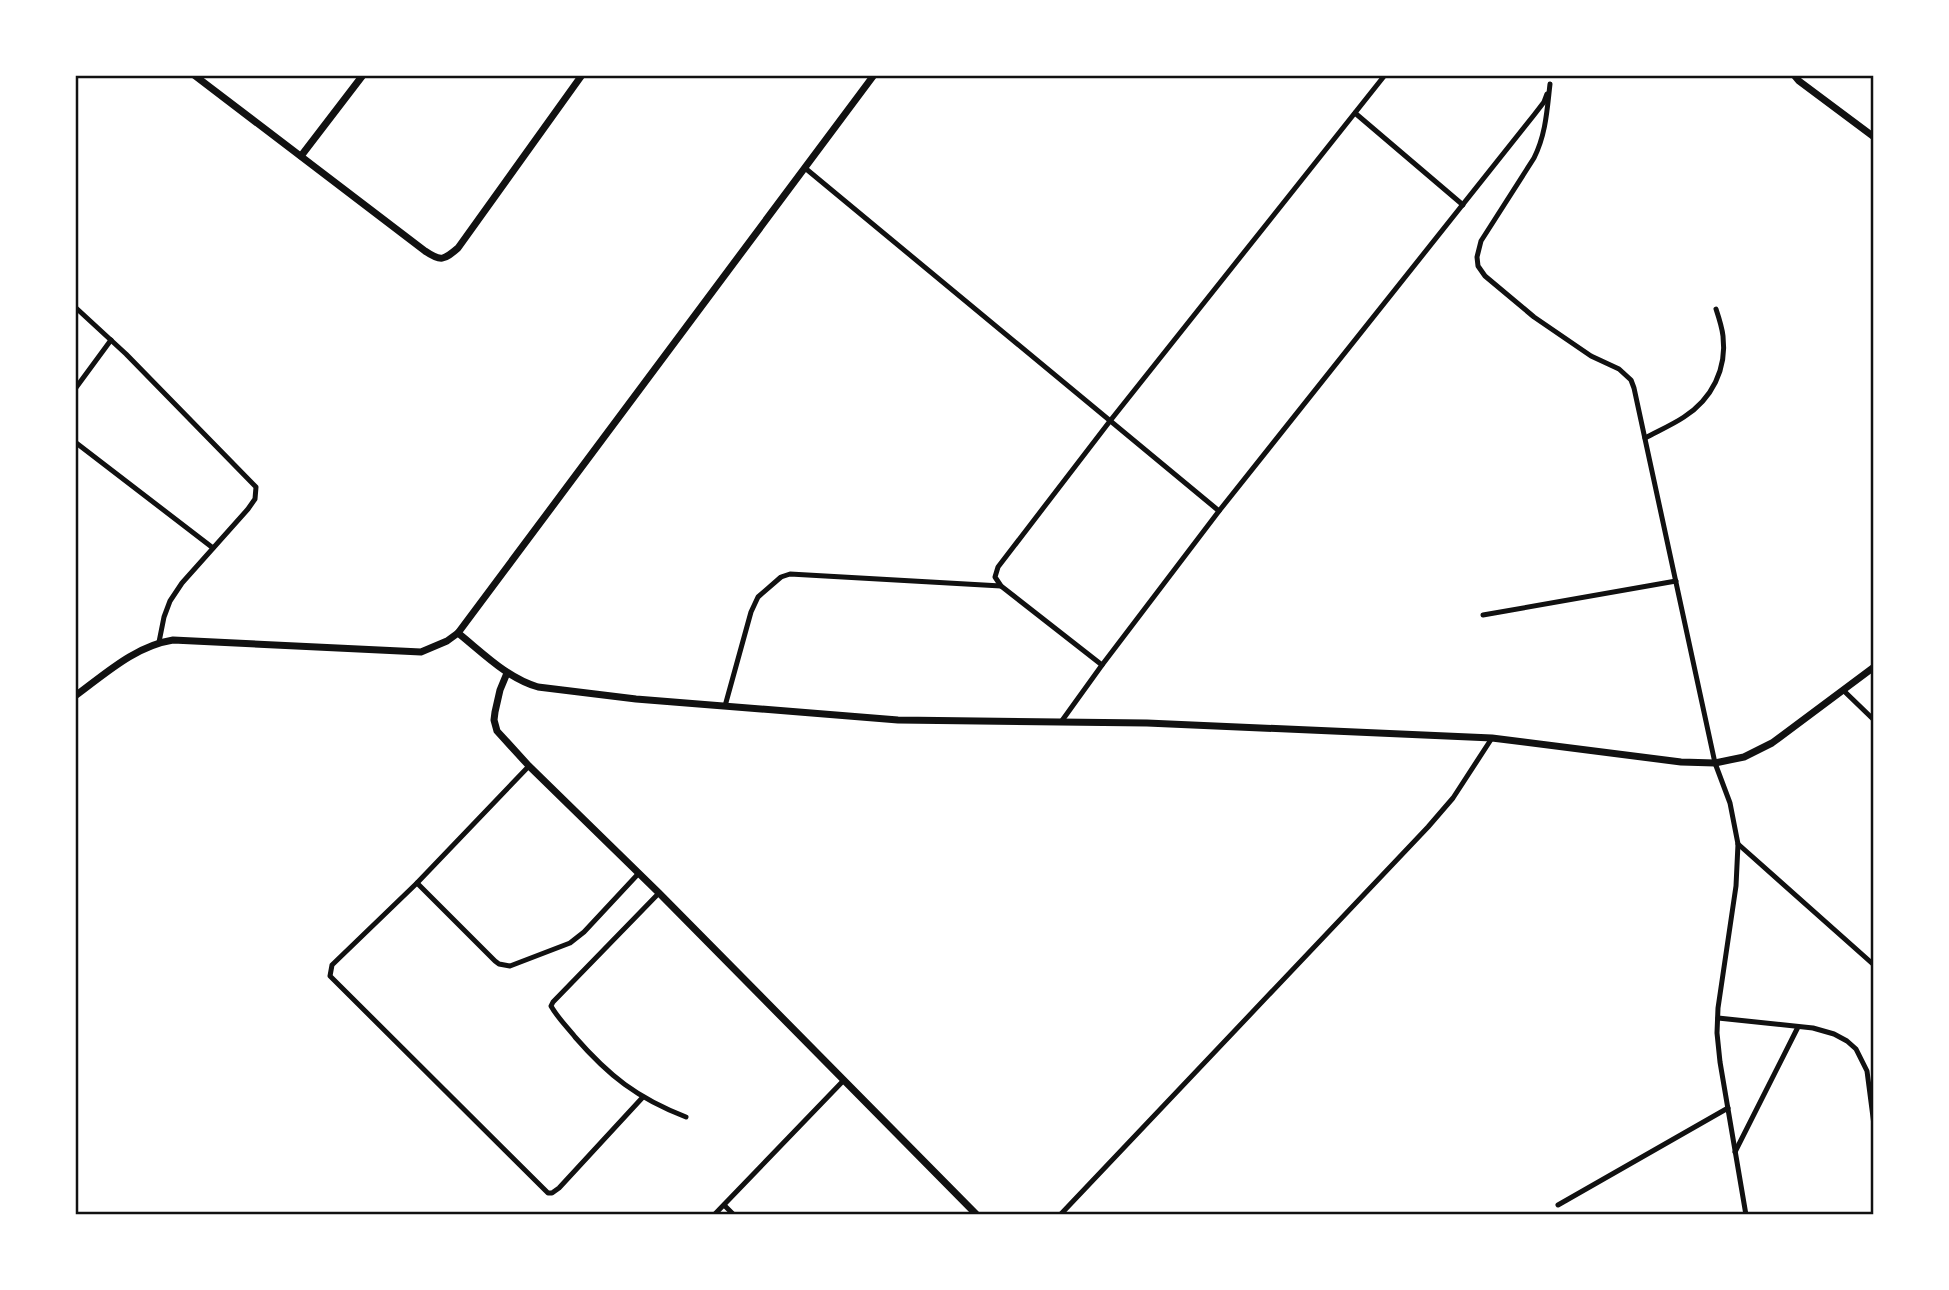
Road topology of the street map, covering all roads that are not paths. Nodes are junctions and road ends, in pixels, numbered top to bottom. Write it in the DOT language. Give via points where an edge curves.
graph roads {
  1 [pos="194,75"];
  2 [pos="363,75"];
  3 [pos="582,75"];
  4 [pos="874,75"];
  5 [pos="1385,75"];
  6 [pos="1550,75"];
  7 [pos="1794,75"];
  8 [pos="1550,84"];
  9 [pos="1355,113"];
  10 [pos="1874,137"];
  11 [pos="301,156"];
  12 [pos="805,168"];
  13 [pos="1463,205"];
  14 [pos="75,307"];
  15 [pos="1717,309"];
  16 [pos="111,340"];
  17 [pos="75,389"];
  18 [pos="1110,421"];
  19 [pos="1645,438"];
  20 [pos="75,442"];
  21 [pos="1219,511"];
  22 [pos="213,548"];
  23 [pos="1676,581"];
  24 [pos="1001,586"];
  25 [pos="1483,615"];
  26 [pos="458,633"];
  27 [pos="159,642"];
  28 [pos="1102,665"];
  29 [pos="1874,667"];
  30 [pos="507,673"];
  31 [pos="1843,690"];
  32 [pos="75,696"];
  33 [pos="725,706"];
  34 [pos="1870,713"];
  35 [pos="1874,720"];
  36 [pos="1061,722"];
  37 [pos="1492,738"];
  38 [pos="1715,763"];
  39 [pos="529,766"];
  40 [pos="1738,844"];
  41 [pos="639,873"];
  42 [pos="417,883"];
  43 [pos="659,893"];
  44 [pos="1874,965"];
  45 [pos="1718,1018"];
  46 [pos="1798,1027"];
  47 [pos="844,1080"];
  48 [pos="643,1097"];
  49 [pos="1728,1108"];
  50 [pos="686,1117"];
  51 [pos="1874,1125"];
  52 [pos="1735,1152"];
  53 [pos="724,1205"];
  54 [pos="1558,1205"];
  55 [pos="715,1215"];
  56 [pos="734,1215"];
  57 [pos="977,1215"];
  58 [pos="1060,1215"];
  59 [pos="1746,1215"];
  1 -- 11 [label="street"];
  2 -- 11 [label="street"];
  3 -- 11 [label="street" via="458,248 445,258 436,259"];
  4 -- 12 [label="street"];
  5 -- 9 [label="lane"];
  6 -- 8 [label="lane"];
  7 -- 10 [label="street"];
  8 -- 13 [label="lane" via="1544,102"];
  8 -- 19 [label="lane" via="1540,147 1481,241 1478,266 1548,328 1625,374 1634,388"];
  9 -- 13 [label="lane"];
  9 -- 18 [label="lane"];
  12 -- 18 [label="lane"];
  12 -- 26 [label="street"];
  13 -- 21 [label="lane"];
  14 -- 16 [label="lane"];
  15 -- 19 [label="lane" via="1724,353 1710,393 1684,417"];
  16 -- 17 [label="lane"];
  16 -- 22 [label="lane" via="256,486 255,499"];
  18 -- 21 [label="lane"];
  18 -- 24 [label="lane" via="998,567 995,577"];
  19 -- 23 [label="lane"];
  20 -- 22 [label="lane"];
  21 -- 28 [label="lane"];
  22 -- 27 [label="lane" via="170,601"];
  23 -- 25 [label="lane"];
  23 -- 38 [label="lane"];
  24 -- 28 [label="lane"];
  24 -- 33 [label="lane" via="781,577 758,597 751,612"];
  26 -- 27 [label="street" via="421,652"];
  26 -- 30 [label="street"];
  27 -- 32 [label="street" via="135,653"];
  28 -- 36 [label="lane"];
  29 -- 31 [label="street"];
  30 -- 33 [label="street" via="538,687"];
  30 -- 39 [label="street" via="496,703 495,726"];
  31 -- 34 [label="lane"];
  31 -- 38 [label="street" via="1772,743 1744,757"];
  33 -- 36 [label="street" via="898,720"];
  34 -- 35 [label="lane"];
  36 -- 37 [label="street"];
  37 -- 38 [label="street"];
  37 -- 58 [label="lane" via="1428,827"];
  38 -- 40 [label="lane" via="1730,803"];
  39 -- 41 [label="street"];
  39 -- 42 [label="lane"];
  40 -- 44 [label="lane"];
  40 -- 45 [label="lane"];
  41 -- 42 [label="lane" via="570,943 510,966 495,961"];
  41 -- 43 [label="street"];
  42 -- 48 [label="lane" via="332,965 330,976 544,1191 555,1192"];
  43 -- 47 [label="street"];
  43 -- 48 [label="lane" via="551,1006 600,1065"];
  45 -- 46 [label="lane"];
  45 -- 49 [label="lane"];
  46 -- 51 [label="lane" via="1834,1034 1856,1049 1867,1071"];
  46 -- 52 [label="lane"];
  47 -- 53 [label="lane"];
  47 -- 57 [label="street"];
  48 -- 50 [label="lane"];
  49 -- 52 [label="lane"];
  49 -- 54 [label="lane"];
  52 -- 59 [label="lane"];
  53 -- 55 [label="lane"];
  53 -- 56 [label="lane"];
}
